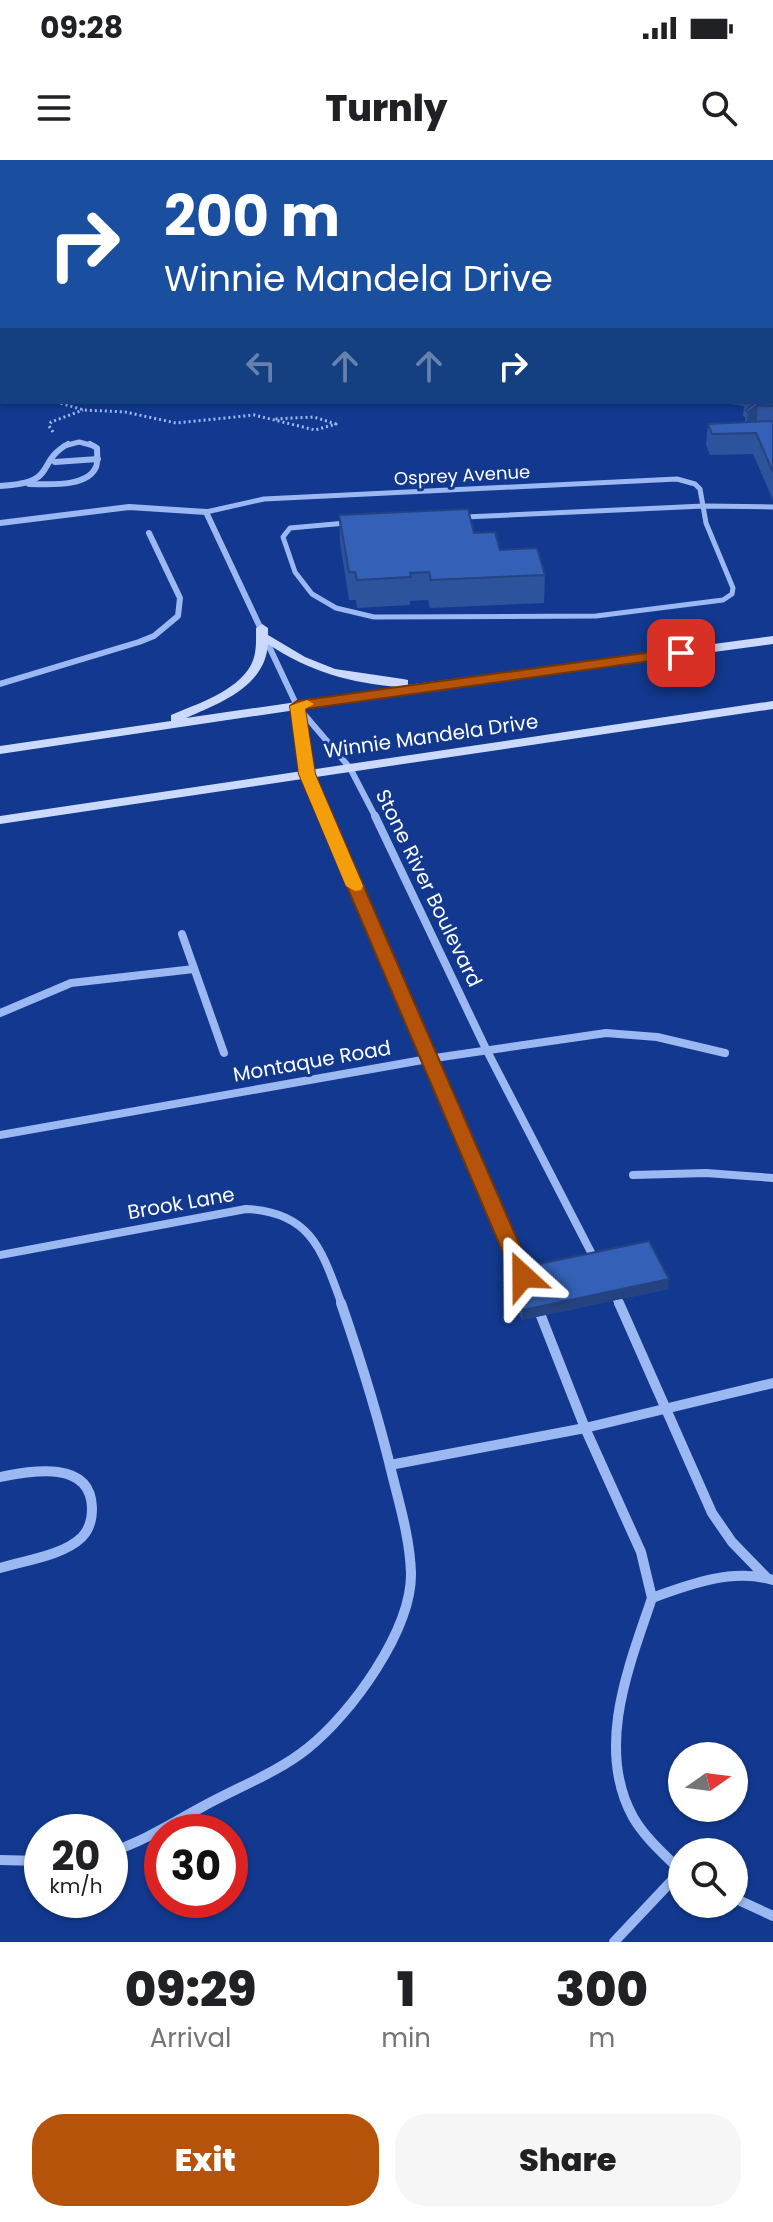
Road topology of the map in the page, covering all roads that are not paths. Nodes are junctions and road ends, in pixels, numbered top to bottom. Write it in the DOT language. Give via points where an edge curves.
graph roads {
  1 [pos="98,459"];
  2 [pos="55,462"];
  3 [pos="29,484"];
  4 [pos="0,486"];
  5 [pos="704,506"];
  6 [pos="773,507"];
  7 [pos="206,512"];
  8 [pos="456,518"];
  9 [pos="0,523"];
  10 [pos="348,523"];
  11 [pos="149,533"];
  12 [pos="264,633"];
  13 [pos="773,640"];
  14 [pos="0,684"];
  15 [pos="436,685"];
  16 [pos="773,705"];
  17 [pos="297,706"];
  18 [pos="157,727"];
  19 [pos="0,750"];
  20 [pos="350,768"];
  21 [pos="307,774"];
  22 [pos="0,820"];
  23 [pos="182,934"];
  24 [pos="194,969"];
  25 [pos="0,1013"];
  26 [pos="486,1049"];
  27 [pos="224,1053"];
  28 [pos="725,1053"];
  29 [pos="428,1059"];
  30 [pos="0,1135"];
  31 [pos="633,1175"];
  32 [pos="773,1178"];
  33 [pos="0,1255"];
  34 [pos="596,1261"];
  35 [pos="523,1276"];
  36 [pos="617,1300"];
  37 [pos="541,1316"];
  38 [pos="773,1383"];
  39 [pos="665,1409"];
  40 [pos="585,1428"];
  41 [pos="390,1465"];
  42 [pos="0,1477"];
  43 [pos="0,1568"];
  44 [pos="770,1578"];
  45 [pos="652,1598"];
  46 [pos="128,1844"];
  47 [pos="668,1859"];
  48 [pos="0,1860"];
  49 [pos="24,1861"];
  50 [pos="668,1886"];
  51 [pos="748,1904"];
  52 [pos="773,1916"];
  53 [pos="614,1942"];
  1 -- 2 [label="street"];
  1 -- 2 [label="street" via="93,444 78,442 62,447"];
  1 -- 3 [label="street" via="88,477"];
  2 -- 3 [label="street"];
  3 -- 4 [label="street"];
  5 -- 6 [label="lane"];
  5 -- 7 [label="lane, Osprey Avenue" via="695,484 667,479 264,499"];
  5 -- 8 [label="lane"];
  5 -- 10 [label="lane" via="733,588 729,598 596,616 379,617 329,604 313,595 295,572 283,537 290,528"];
  7 -- 9 [label="street" via="160,504 122,505"];
  7 -- 12 [label="street"];
  11 -- 14 [label="street" via="180,598 178,616 139,642"];
  12 -- 15 [label="main road" via="333,675"];
  12 -- 17 [label="street"];
  12 -- 18 [label="main road" via="256,668 242,683"];
  13 -- 15 [label="main road"];
  15 -- 17 [label="main road"];
  16 -- 20 [label="main road, Winnie Mandela Drive"];
  17 -- 18 [label="main road"];
  17 -- 20 [label="street, Stone River Boulevard"];
  17 -- 21 [label="street"];
  18 -- 19 [label="main road"];
  20 -- 21 [label="main road, Winnie Mandela Drive"];
  20 -- 26 [label="street, Stone River Boulevard"];
  21 -- 22 [label="main road, Winnie Mandela Drive"];
  21 -- 29 [label="street"];
  23 -- 24 [label="street"];
  24 -- 25 [label="street" via="71,983"];
  24 -- 27 [label="street"];
  26 -- 28 [label="street, Montaque Road" via="624,1033"];
  26 -- 29 [label="street, Montaque Road"];
  26 -- 34 [label="street, Stone River Boulevard"];
  29 -- 30 [label="street, Montaque Road"];
  29 -- 35 [label="street"];
  31 -- 32 [label="street"];
  33 -- 41 [label="street, Brook Lane" via="246,1209 290,1216 318,1244 334,1279"];
  36 -- 39 [label="street"];
  37 -- 40 [label="street"];
  38 -- 39 [label="street"];
  39 -- 40 [label="street"];
  39 -- 44 [label="street" via="712,1513 732,1542"];
  40 -- 41 [label="street"];
  40 -- 45 [label="street" via="641,1552"];
  41 -- 46 [label="street, Brook Lane" via="411,1575 400,1622 360,1689 307,1749"];
  42 -- 43 [label="street" via="40,1469 64,1472 81,1480 93,1515 85,1534 68,1546"];
  44 -- 45 [label="street" via="694,1582"];
  45 -- 47 [label="street" via="625,1681 617,1770 633,1816"];
  48 -- 49 [label="street"];
  50 -- 53 [label="street"];
  51 -- 52 [label="street"];
}
